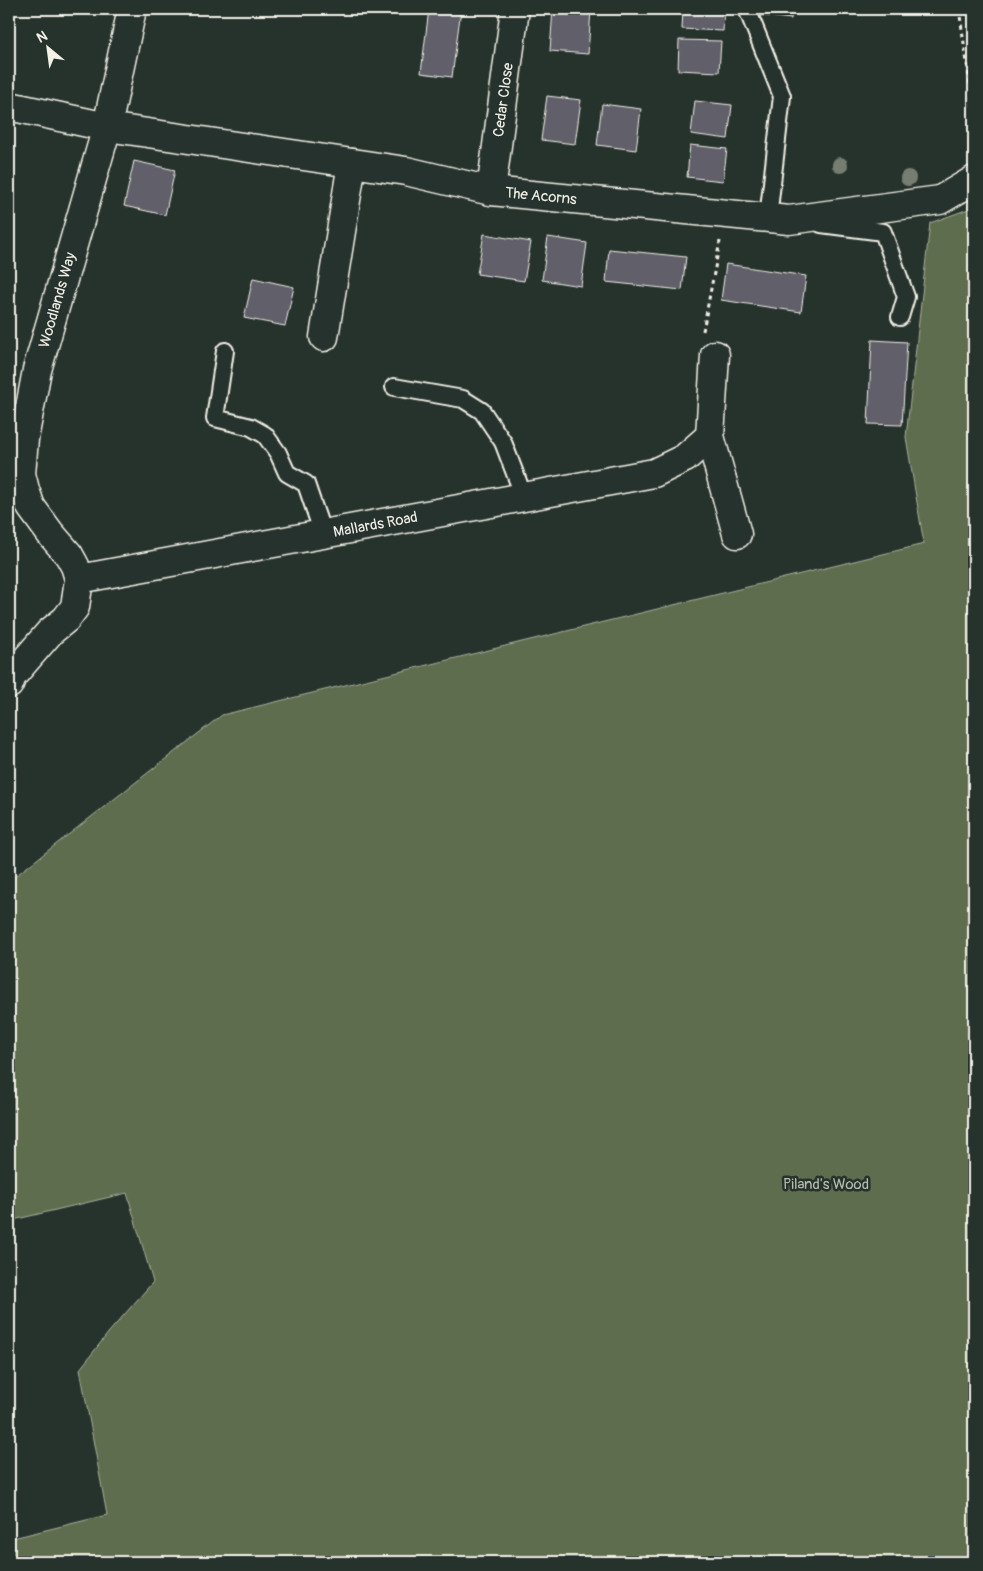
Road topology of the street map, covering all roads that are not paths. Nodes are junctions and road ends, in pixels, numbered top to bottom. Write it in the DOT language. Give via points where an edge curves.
graph roads {
  1 [pos="132,9"];
  2 [pos="514,9"];
  3 [pos="747,9"];
  4 [pos="9,106"];
  5 [pos="107,127"];
  6 [pos="352,163"];
  7 [pos="974,180"];
  8 [pos="491,190"];
  9 [pos="778,219"];
  10 [pos="900,316"];
  11 [pos="324,337"];
  12 [pos="225,351"];
  13 [pos="715,354"];
  14 [pos="394,387"];
  15 [pos="710,436"];
  16 [pos="16,437"];
  17 [pos="524,497"];
  18 [pos="323,534"];
  19 [pos="738,534"];
  20 [pos="79,580"];
  21 [pos="10,678"];
  1 -- 5 [label="street, Woodlands Way"];
  2 -- 8 [label="street, Cedar Close"];
  3 -- 9 [label="lane" via="782,96"];
  4 -- 5 [label="street, The Acorns"];
  5 -- 6 [label="street, The Acorns"];
  5 -- 16 [label="street, Woodlands Way"];
  6 -- 8 [label="street, The Acorns"];
  6 -- 11 [label="street"];
  7 -- 9 [label="street, The Acorns" via="940,200"];
  8 -- 9 [label="street, The Acorns"];
  9 -- 10 [label="lane" via="883,232 906,297"];
  12 -- 18 [label="lane" via="215,418 251,427 265,435 287,473 306,484"];
  13 -- 15 [label="street"];
  14 -- 17 [label="lane" via="463,399 482,411 503,442"];
  15 -- 17 [label="street, Mallards Road" via="685,458 654,473"];
  15 -- 19 [label="street"];
  16 -- 20 [label="street, Woodlands Way" via="21,474 31,507 69,555"];
  17 -- 18 [label="street, Mallards Road"];
  18 -- 20 [label="street, Mallards Road"];
  20 -- 21 [label="street" via="75,607"];
}
